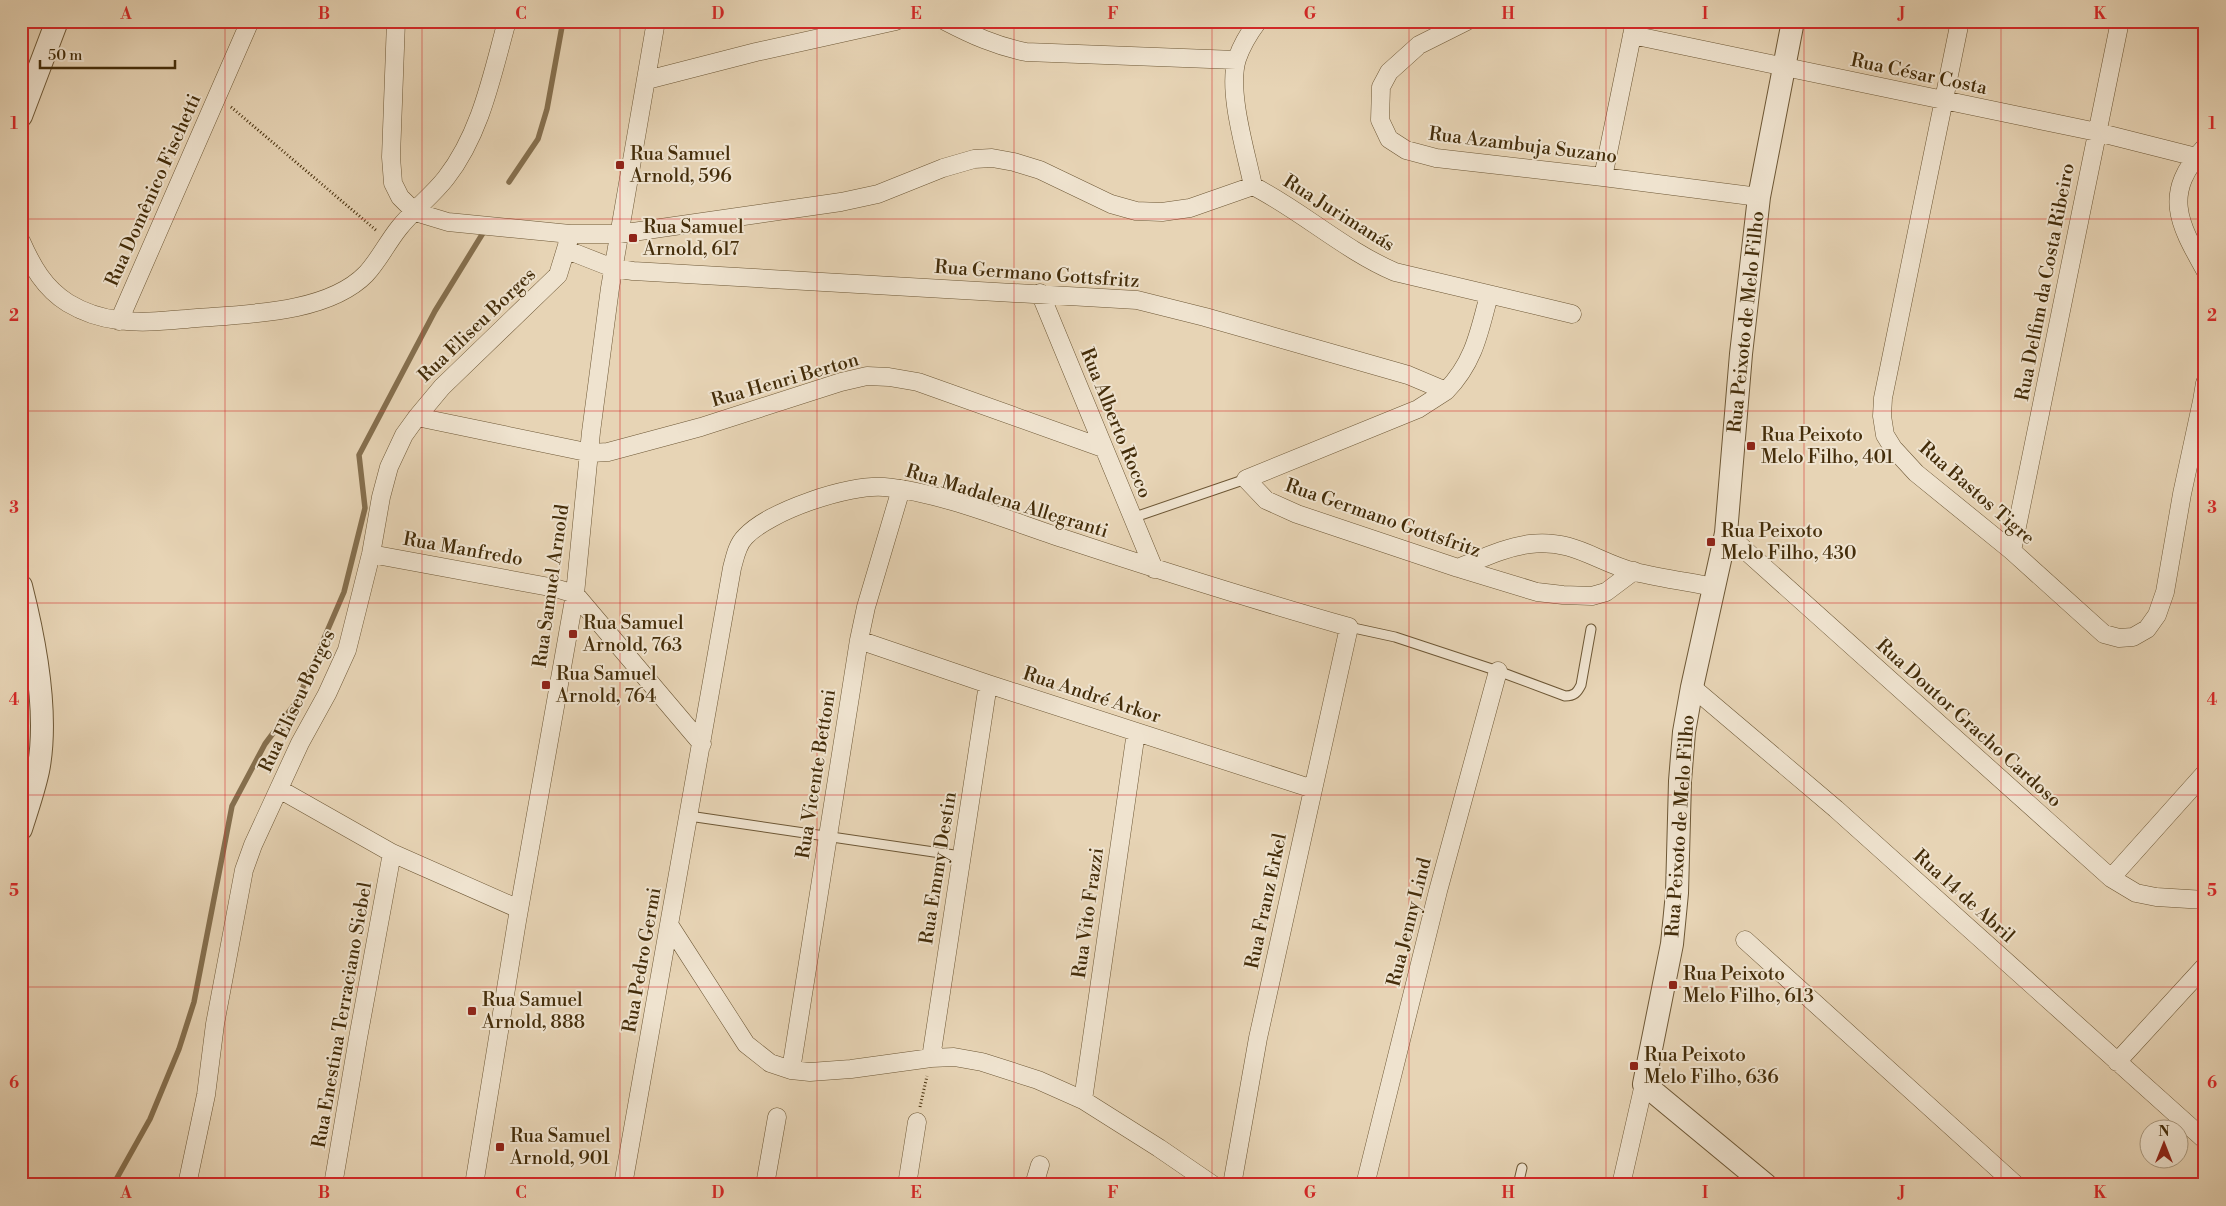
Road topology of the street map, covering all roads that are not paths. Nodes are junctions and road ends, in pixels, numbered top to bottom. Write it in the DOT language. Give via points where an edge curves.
graph roads {
  1 [pos="57,21"];
  2 [pos="250,21"];
  3 [pos="396,21"];
  4 [pos="508,21"];
  5 [pos="656,21"];
  6 [pos="896,21"];
  7 [pos="945,21"];
  8 [pos="1258,21"];
  9 [pos="1467,21"];
  10 [pos="1793,21"];
  11 [pos="1960,21"];
  12 [pos="2120,21"];
  13 [pos="1633,28"];
  14 [pos="1236,60"];
  15 [pos="1783,66"];
  16 [pos="647,80"];
  17 [pos="1944,102"];
  18 [pos="21,116"];
  19 [pos="2097,132"];
  20 [pos="2200,152"];
  21 [pos="1603,176"];
  22 [pos="1253,186"];
  23 [pos="1759,197"];
  24 [pos="415,212"];
  25 [pos="619,234"];
  26 [pos="21,241"];
  27 [pos="569,242"];
  28 [pos="613,268"];
  29 [pos="2205,270"];
  30 [pos="1040,293"];
  31 [pos="1489,295"];
  32 [pos="1572,314"];
  33 [pos="119,321"];
  34 [pos="2205,383"];
  35 [pos="1446,391"];
  36 [pos="2203,403"];
  37 [pos="416,417"];
  38 [pos="1103,448"];
  39 [pos="590,453"];
  40 [pos="1246,479"];
  41 [pos="901,489"];
  42 [pos="1132,518"];
  43 [pos="1726,534"];
  44 [pos="2012,551"];
  45 [pos="371,554"];
  46 [pos="1458,568"];
  47 [pos="1154,569"];
  48 [pos="1634,571"];
  49 [pos="21,586"];
  50 [pos="1714,586"];
  51 [pos="575,594"];
  52 [pos="1349,627"];
  53 [pos="1591,629"];
  54 [pos="860,640"];
  55 [pos="1498,671"];
  56 [pos="988,684"];
  57 [pos="1692,687"];
  58 [pos="1136,732"];
  59 [pos="702,744"];
  60 [pos="2205,773"];
  61 [pos="279,788"];
  62 [pos="1313,788"];
  63 [pos="689,816"];
  64 [pos="21,830"];
  65 [pos="827,837"];
  66 [pos="392,853"];
  67 [pos="961,856"];
  68 [pos="2111,878"];
  69 [pos="2205,900"];
  70 [pos="519,909"];
  71 [pos="670,926"];
  72 [pos="1745,940"];
  73 [pos="2205,966"];
  74 [pos="931,1058"];
  75 [pos="2117,1062"];
  76 [pos="791,1070"];
  77 [pos="1644,1084"];
  78 [pos="1082,1100"];
  79 [pos="777,1117"];
  80 [pos="917,1122"];
  81 [pos="2205,1140"];
  82 [pos="1040,1165"];
  83 [pos="1522,1168"];
  84 [pos="1746,1177"];
  85 [pos="187,1185"];
  86 [pos="333,1185"];
  87 [pos="474,1185"];
  88 [pos="623,1185"];
  89 [pos="765,1185"];
  90 [pos="906,1185"];
  91 [pos="1034,1185"];
  92 [pos="1213,1185"];
  93 [pos="1232,1185"];
  94 [pos="1365,1185"];
  95 [pos="1518,1185"];
  96 [pos="1621,1185"];
  97 [pos="1766,1185"];
  98 [pos="2016,1185"];
  1 -- 18 [label="street"];
  2 -- 33 [label="street, Rua Domênico Fischetti"];
  3 -- 24 [label="street" via="393,183 400,197"];
  4 -- 24 [label="street" via="468,144 445,179"];
  5 -- 16 [label="street, Rua Samuel Arnold"];
  6 -- 16 [label="street"];
  7 -- 14 [label="street" via="972,36 1026,52"];
  8 -- 14 [label="street, Rua Jurimanás" via="1246,37"];
  9 -- 21 [label="street, Rua Azambuja Suzano" via="1419,45 1389,72 1381,87 1379,104 1380,120 1389,139 1406,150 1436,158"];
  10 -- 15 [label="street, Rua Peixoto de Melo Filho"];
  11 -- 17 [label="street, Rua Bastos Tigre"];
  12 -- 19 [label="street, Rua Delfim da Costa Ribeiro"];
  13 -- 15 [label="street, Rua César Costa"];
  13 -- 21 [label="street"];
  14 -- 22 [label="street, Rua Jurimanás" via="1234,93"];
  15 -- 17 [label="street, Rua César Costa"];
  15 -- 23 [label="street, Rua Peixoto de Melo Filho"];
  16 -- 25 [label="street, Rua Samuel Arnold"];
  17 -- 19 [label="street, Rua César Costa"];
  17 -- 44 [label="street, Rua Bastos Tigre" via="1883,398 1882,416 1885,435 1916,473"];
  19 -- 20 [label="street, Rua César Costa"];
  19 -- 44 [label="street, Rua Delfim da Costa Ribeiro"];
  20 -- 29 [label="street" via="2180,190 2178,201 2179,218 2185,234"];
  21 -- 23 [label="street, Rua Azambuja Suzano"];
  22 -- 25 [label="street" via="1190,208 1136,211 1110,204 1040,170 992,158 974,159 878,194 841,202"];
  22 -- 31 [label="street, Rua Jurimanás" via="1371,262 1395,272"];
  23 -- 43 [label="street, Rua Peixoto de Melo Filho" via="1741,354"];
  24 -- 27 [label="street" via="448,222"];
  24 -- 33 [label="street" via="400,226 365,274 344,290 320,300 252,314 153,322"];
  25 -- 27 [label="street"];
  25 -- 28 [label="street, Rua Samuel Arnold"];
  26 -- 33 [label="street" via="30,264 56,294 69,304 99,317"];
  27 -- 28 [label="street, Rua Germano Gottsfritz"];
  27 -- 37 [label="street, Rua Eliseu Borges" via="558,276 442,387"];
  28 -- 30 [label="street, Rua Germano Gottsfritz"];
  28 -- 39 [label="street, Rua Samuel Arnold"];
  30 -- 35 [label="street, Rua Germano Gottsfritz" via="1137,300 1172,308 1408,375"];
  30 -- 38 [label="street, Rua Alberto Rocco"];
  31 -- 32 [label="street, Rua Jurimanás"];
  31 -- 35 [label="street, Rua Germano Gottsfritz" via="1469,361 1460,377"];
  34 -- 36 [label="street, Rua Bastos Tigre"];
  35 -- 40 [label="street, Rua Germano Gottsfritz" via="1418,409"];
  36 -- 44 [label="street, Rua Bastos Tigre" via="2182,494 2165,592 2157,615 2147,629 2133,638 2104,634"];
  37 -- 39 [label="street, Rua Henri Berton"];
  37 -- 45 [label="street, Rua Eliseu Borges" via="389,467"];
  38 -- 39 [label="street, Rua Henri Berton" via="918,382 867,376 691,429 608,452"];
  38 -- 42 [label="street, Rua Alberto Rocco"];
  39 -- 51 [label="street, Rua Samuel Arnold"];
  40 -- 42 [label="lane"];
  40 -- 46 [label="street, Rua Germano Gottsfritz" via="1266,500 1279,506"];
  41 -- 47 [label="street, Rua Madalena Allegranti" via="991,514"];
  41 -- 54 [label="street, Rua Vicente Bettoni" via="866,607"];
  41 -- 59 [label="street, Rua Madalena Allegranti" via="863,486 830,495 755,528 744,538 738,546 732,568"];
  42 -- 47 [label="street, Rua Alberto Rocco"];
  43 -- 50 [label="street, Rua Peixoto de Melo Filho"];
  43 -- 68 [label="street, Rua Doutor Gracho Cardoso"];
  45 -- 51 [label="street, Rua Manfredo"];
  45 -- 61 [label="street, Rua Eliseu Borges" via="347,650"];
  46 -- 48 [label="street" via="1505,550 1549,543 1572,547"];
  46 -- 48 [label="street, Rua Germano Gottsfritz" via="1537,592 1563,596 1592,596 1606,592"];
  47 -- 52 [label="street, Rua Madalena Allegranti"];
  48 -- 50 [label="street"];
  49 -- 64 [label="street" via="33,632 41,730 38,770"];
  50 -- 57 [label="street, Rua Peixoto de Melo Filho"];
  51 -- 59 [label="street"];
  51 -- 70 [label="street, Rua Samuel Arnold"];
  52 -- 55 [label="lane" via="1395,637"];
  52 -- 62 [label="street, Rua Franz Erkel"];
  53 -- 55 [label="lane" via="1581,685 1572,696 1557,695"];
  54 -- 56 [label="street, Rua André Arkor"];
  54 -- 65 [label="street, Rua Vicente Bettoni"];
  55 -- 94 [label="street, Rua Jenny Lind" via="1438,891"];
  56 -- 58 [label="street, Rua André Arkor"];
  56 -- 67 [label="street, Rua Emmy Destin"];
  57 -- 75 [label="street, Rua 14 de Abril" via="1836,808"];
  57 -- 77 [label="street, Rua Peixoto de Melo Filho" via="1680,780 1677,893 1672,944"];
  58 -- 62 [label="street, Rua André Arkor"];
  58 -- 78 [label="street, Rua Vito Frazzi"];
  59 -- 63 [label="street, Rua Pedro Germi"];
  60 -- 68 [label="street"];
  61 -- 66 [label="street"];
  61 -- 85 [label="street, Rua Eliseu Borges" via="244,870"];
  62 -- 93 [label="street, Rua Franz Erkel" via="1258,1038"];
  63 -- 65 [label="lane"];
  63 -- 71 [label="street, Rua Pedro Germi"];
  65 -- 67 [label="lane"];
  65 -- 76 [label="street, Rua Vicente Bettoni"];
  66 -- 70 [label="street"];
  66 -- 86 [label="street, Rua Enestina Terraciano Siebel"];
  67 -- 74 [label="street, Rua Emmy Destin"];
  68 -- 69 [label="street, Rua Doutor Gracho Cardoso" via="2149,896"];
  70 -- 87 [label="street, Rua Samuel Arnold"];
  71 -- 76 [label="street" via="746,1044 770,1063"];
  71 -- 88 [label="street, Rua Pedro Germi"];
  72 -- 98 [label="street"];
  73 -- 75 [label="street"];
  74 -- 76 [label="street" via="851,1069"];
  74 -- 78 [label="street" via="954,1057 982,1062 1038,1080"];
  75 -- 81 [label="street, Rua 14 de Abril"];
  77 -- 84 [label="street"];
  77 -- 96 [label="street, Rua Peixoto de Melo Filho"];
  78 -- 92 [label="street"];
  79 -- 89 [label="street"];
  80 -- 90 [label="street"];
  82 -- 91 [label="street"];
  83 -- 95 [label="lane"];
  84 -- 97 [label="street"];
}
